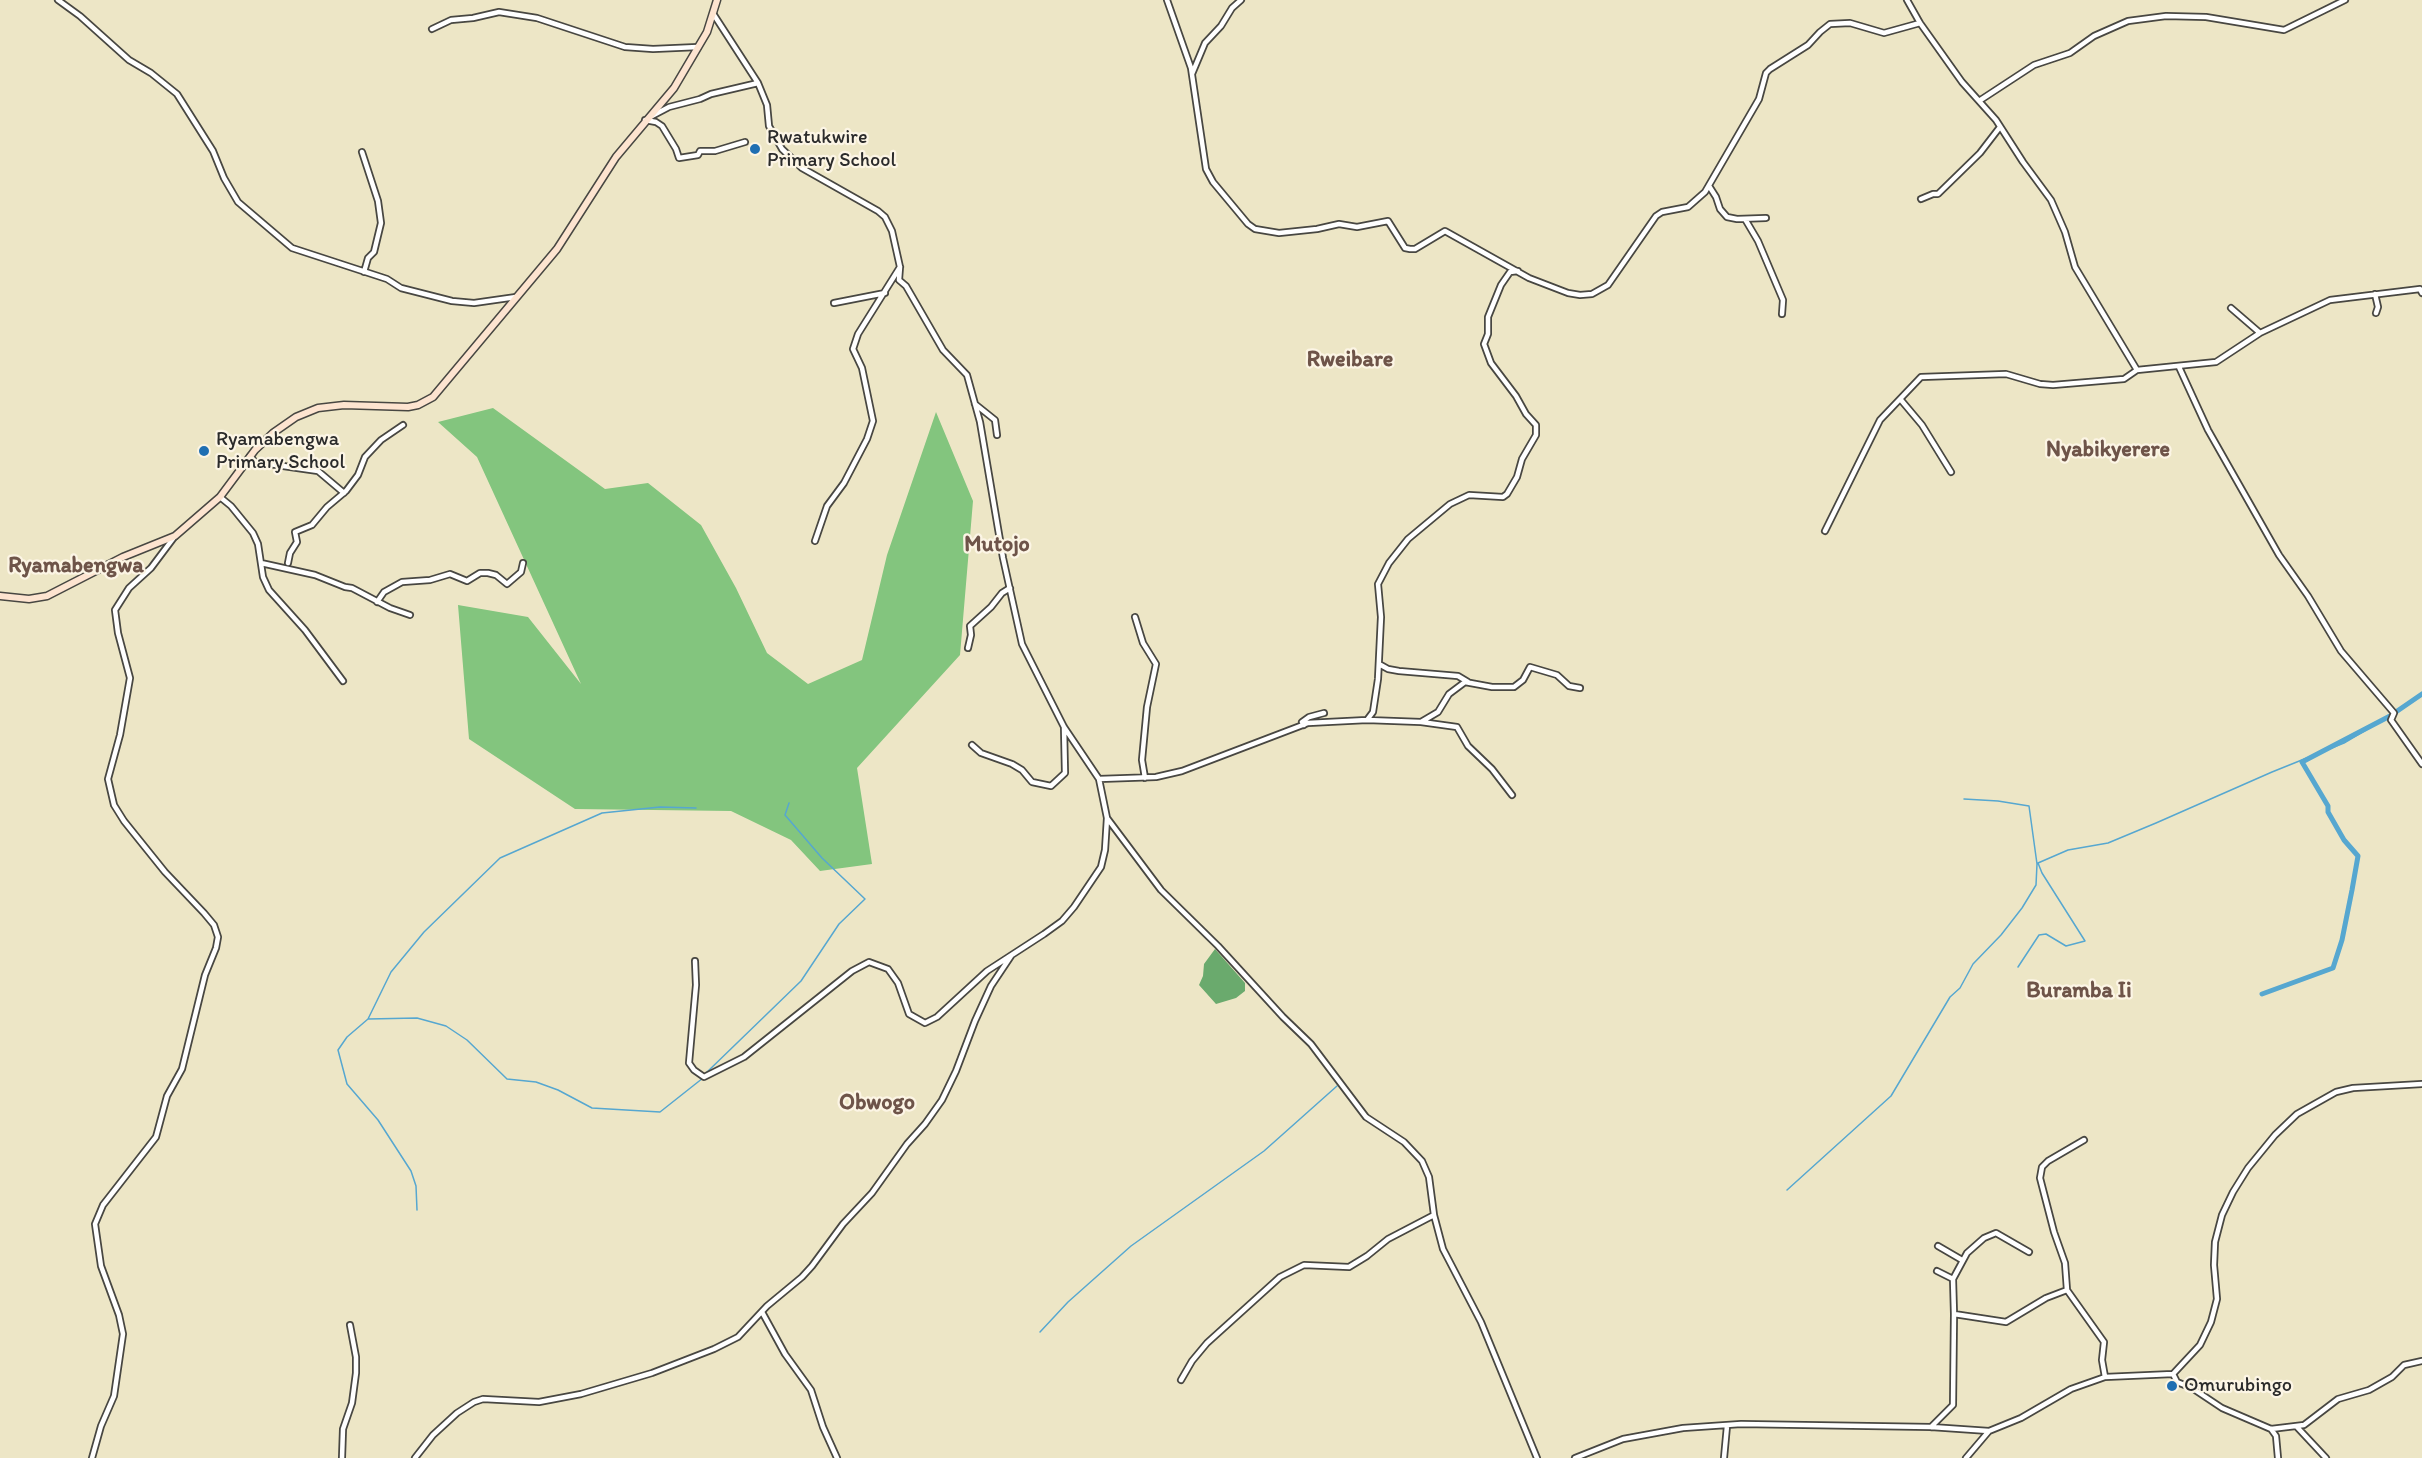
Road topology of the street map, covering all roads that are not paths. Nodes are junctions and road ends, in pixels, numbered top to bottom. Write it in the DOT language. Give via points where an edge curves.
graph roads {
  1 [pos="58,0"];
  2 [pos="717,0"];
  3 [pos="1167,0"];
  4 [pos="1241,0"];
  5 [pos="1907,0"];
  6 [pos="2344,0"];
  7 [pos="714,15"];
  8 [pos="1920,23"];
  9 [pos="432,29"];
  10 [pos="698,47"];
  11 [pos="1192,74"];
  12 [pos="758,82"];
  13 [pos="1979,101"];
  14 [pos="645,120"];
  15 [pos="2000,127"];
  16 [pos="745,142"];
  17 [pos="362,152"];
  18 [pos="1709,186"];
  19 [pos="1921,199"];
  20 [pos="1766,218"];
  21 [pos="1745,219"];
  22 [pos="900,267"];
  23 [pos="1518,271"];
  24 [pos="364,272"];
  25 [pos="885,292"];
  26 [pos="2422,293"];
  27 [pos="2375,294"];
  28 [pos="516,297"];
  29 [pos="834,303"];
  30 [pos="2230,308"];
  31 [pos="2376,313"];
  32 [pos="1782,314"];
  33 [pos="2260,333"];
  34 [pos="2179,367"];
  35 [pos="2137,370"];
  36 [pos="1901,400"];
  37 [pos="975,404"];
  38 [pos="403,425"];
  39 [pos="997,435"];
  40 [pos="250,456"];
  41 [pos="1951,472"];
  42 [pos="345,493"];
  43 [pos="220,496"];
  44 [pos="1825,531"];
  45 [pos="175,536"];
  46 [pos="815,542"];
  47 [pos="261,563"];
  48 [pos="288,563"];
  49 [pos="523,563"];
  50 [pos="1010,588"];
  51 [pos="0,596"];
  52 [pos="377,602"];
  53 [pos="410,615"];
  54 [pos="1134,617"];
  55 [pos="968,648"];
  56 [pos="1378,664"];
  57 [pos="343,681"];
  58 [pos="1468,682"];
  59 [pos="1580,688"];
  60 [pos="1324,713"];
  61 [pos="1367,720"];
  62 [pos="1421,722"];
  63 [pos="1304,724"];
  64 [pos="1064,727"];
  65 [pos="972,745"];
  66 [pos="2422,764"];
  67 [pos="1145,778"];
  68 [pos="1099,779"];
  69 [pos="1512,795"];
  70 [pos="1107,818"];
  71 [pos="1011,956"];
  72 [pos="695,961"];
  73 [pos="2422,1084"];
  74 [pos="2084,1140"];
  75 [pos="1434,1215"];
  76 [pos="1938,1246"];
  77 [pos="2029,1252"];
  78 [pos="1962,1260"];
  79 [pos="1937,1271"];
  80 [pos="1953,1279"];
  81 [pos="2067,1290"];
  82 [pos="762,1312"];
  83 [pos="1954,1314"];
  84 [pos="350,1325"];
  85 [pos="2422,1361"];
  86 [pos="2173,1374"];
  87 [pos="2105,1377"];
  88 [pos="1181,1380"];
  89 [pos="1727,1426"];
  90 [pos="1930,1426"];
  91 [pos="2297,1427"];
  92 [pos="2271,1430"];
  93 [pos="1989,1431"];
  94 [pos="92,1458"];
  95 [pos="342,1458"];
  96 [pos="415,1458"];
  97 [pos="837,1458"];
  98 [pos="1537,1458"];
  99 [pos="1575,1458"];
  100 [pos="1724,1458"];
  101 [pos="1966,1458"];
  102 [pos="2278,1458"];
  103 [pos="2326,1458"];
  1 -- 24 [label="street" via="129,60 177,94 213,151 232,193 263,225 292,248"];
  2 -- 7 [label="street"];
  3 -- 11 [label="street"];
  4 -- 11 [label="street" via="1205,44"];
  5 -- 8 [label="street"];
  6 -- 13 [label="street" via="2284,30 2206,16 2128,21 2094,36 2070,53 2034,65"];
  7 -- 10 [label="street"];
  7 -- 12 [label="street"];
  8 -- 13 [label="street"];
  8 -- 18 [label="street" via="1884,33 1850,24 1830,24 1808,45 1770,69 1760,99"];
  9 -- 10 [label="street" via="451,20 499,12 537,18 625,47"];
  10 -- 14 [label="street" via="674,87"];
  11 -- 23 [label="street" via="1206,169 1255,229 1279,233 1388,221 1405,248 1415,249 1445,231"];
  12 -- 14 [label="street" via="669,107"];
  12 -- 22 [label="street" via="767,105 769,126 782,149 802,168 885,217"];
  13 -- 15 [label="street"];
  14 -- 16 [label="street" via="662,126 679,158"];
  14 -- 28 [label="street" via="616,157 569,232"];
  15 -- 19 [label="street" via="1938,194"];
  15 -- 35 [label="street" via="2051,200 2075,267"];
  17 -- 24 [label="street" via="381,223"];
  18 -- 21 [label="street" via="1727,217"];
  18 -- 23 [label="street" via="1688,207 1656,216 1614,278 1592,294 1568,293"];
  20 -- 21 [label="street"];
  21 -- 32 [label="street" via="1783,300"];
  22 -- 25 [label="street"];
  22 -- 37 [label="street" via="899,280 943,350 967,375"];
  23 -- 56 [label="street" via="1510,272 1500,285 1488,316 1484,344 1491,363 1536,425 1536,435 1508,494 1469,495 1450,504 1401,545 1378,584 1382,617"];
  24 -- 28 [label="street" via="408,290 463,303"];
  25 -- 29 [label="street"];
  25 -- 46 [label="street" via="853,349 862,368 873,421 844,483 827,506"];
  26 -- 27 [label="street" via="2420,289"];
  27 -- 31 [label="street"];
  27 -- 33 [label="street" via="2330,300"];
  28 -- 40 [label="street" via="441,389 424,403 408,407 318,408 273,433"];
  30 -- 33 [label="street"];
  33 -- 34 [label="street" via="2216,362"];
  34 -- 35 [label="street"];
  34 -- 66 [label="street" via="2208,430 2279,555 2341,651 2394,713 2391,720"];
  35 -- 36 [label="street" via="2124,380 2053,385 2006,374 1924,376"];
  36 -- 41 [label="street"];
  36 -- 44 [label="street" via="1880,420"];
  37 -- 39 [label="street" via="995,420"];
  37 -- 50 [label="street"];
  38 -- 42 [label="street" via="365,457"];
  40 -- 42 [label="street" via="255,462 318,471"];
  40 -- 43 [label="street"];
  42 -- 48 [label="street" via="312,525 295,532 297,543"];
  43 -- 45 [label="street"];
  43 -- 47 [label="street" via="253,533"];
  45 -- 51 [label="street" via="123,556 47,596"];
  45 -- 94 [label="street" via="151,568 129,588 116,610 130,678 108,779 114,805 124,821 214,925 218,937 182,1069 167,1096 156,1137 103,1206 95,1224 101,1266 123,1334 114,1396"];
  47 -- 52 [label="street" via="315,575 360,591"];
  47 -- 57 [label="street" via="269,590"];
  49 -- 52 [label="street" via="521,572 507,584 492,574 480,573 467,581 450,574 402,582 384,592"];
  50 -- 55 [label="street" via="970,626"];
  50 -- 64 [label="street" via="1022,644"];
  52 -- 53 [label="street"];
  54 -- 67 [label="street" via="1156,664 1147,707 1142,760"];
  56 -- 58 [label="street" via="1399,671 1458,676"];
  56 -- 61 [label="street" via="1375,702"];
  58 -- 59 [label="street" via="1514,687 1530,667 1536,667"];
  58 -- 62 [label="street" via="1449,694 1438,712"];
  60 -- 63 [label="street" via="1309,717"];
  61 -- 62 [label="street"];
  61 -- 63 [label="street"];
  62 -- 69 [label="street" via="1457,727 1468,746"];
  63 -- 67 [label="street" via="1182,771"];
  64 -- 65 [label="street" via="1065,773 1051,786 1032,782 1022,770 981,753"];
  64 -- 68 [label="street"];
  67 -- 68 [label="street"];
  68 -- 70 [label="street"];
  70 -- 71 [label="street" via="1105,850 1093,882 1062,921"];
  70 -- 75 [label="street" via="1161,890 1311,1044 1366,1117 1415,1152 1429,1177"];
  71 -- 72 [label="street" via="925,1023 909,1014 898,983 888,969 875,963 863,964 744,1057 706,1077 698,1075 689,1063"];
  71 -- 82 [label="street" via="991,986 942,1100 812,1266"];
  73 -- 86 [label="street" via="2336,1092 2297,1114 2275,1135 2248,1168 2222,1215 2215,1242 2217,1299 2211,1322 2200,1345"];
  74 -- 81 [label="street" via="2048,1161 2040,1178 2065,1263"];
  75 -- 88 [label="street" via="1388,1239 1349,1267 1304,1265 1280,1277 1207,1343"];
  75 -- 98 [label="street" via="1443,1249 1481,1322"];
  76 -- 78 [label="street"];
  77 -- 78 [label="street" via="1992,1233"];
  78 -- 80 [label="street"];
  79 -- 80 [label="street"];
  80 -- 83 [label="street"];
  81 -- 83 [label="street" via="2006,1322"];
  81 -- 87 [label="street" via="2104,1342"];
  82 -- 96 [label="street" via="728,1343 622,1383 539,1402 474,1402 433,1435"];
  82 -- 97 [label="street" via="811,1390"];
  83 -- 90 [label="street" via="1953,1405"];
  84 -- 95 [label="street" via="357,1373 343,1430"];
  85 -- 91 [label="street" via="2404,1365 2369,1390 2338,1399"];
  86 -- 87 [label="street"];
  86 -- 92 [label="street" via="2177,1382 2222,1408"];
  87 -- 93 [label="street" via="2071,1389 2021,1418"];
  89 -- 90 [label="street"];
  89 -- 99 [label="street" via="1683,1428 1623,1439"];
  89 -- 100 [label="street"];
  90 -- 93 [label="street"];
  91 -- 92 [label="street"];
  91 -- 103 [label="street"];
  92 -- 102 [label="street" via="2276,1436"];
  93 -- 101 [label="street"];
}
